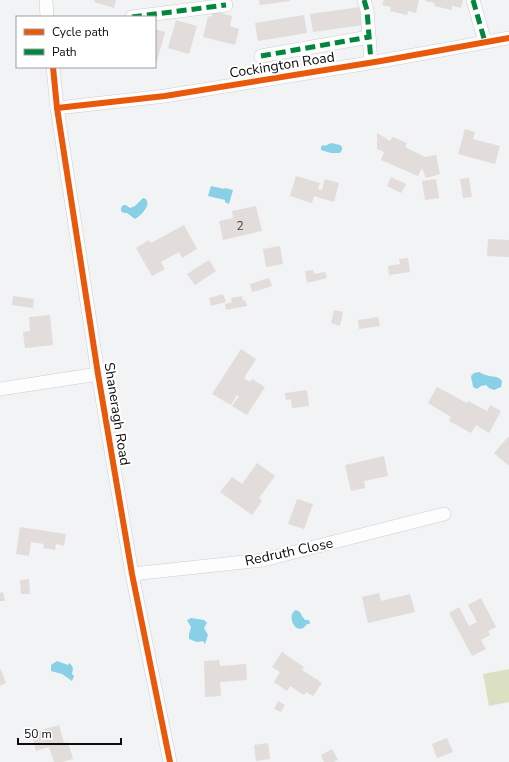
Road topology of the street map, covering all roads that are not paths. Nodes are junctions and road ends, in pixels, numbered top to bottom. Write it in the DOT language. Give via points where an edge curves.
graph roads {
  1 [pos="46,0"];
  2 [pos="364,0"];
  3 [pos="473,0"];
  4 [pos="226,5"];
  5 [pos="47,16"];
  6 [pos="140,16"];
  7 [pos="369,37"];
  8 [pos="509,38"];
  9 [pos="485,42"];
  10 [pos="261,56"];
  11 [pos="372,62"];
  12 [pos="53,68"];
  13 [pos="58,108"];
  14 [pos="98,374"];
  15 [pos="0,389"];
  16 [pos="444,514"];
  17 [pos="132,574"];
  18 [pos="170,762"];
  1 -- 5 [label="street"];
  2 -- 7 [label="street"];
  3 -- 9 [label="street"];
  4 -- 6 [label="street"];
  7 -- 10 [label="street"];
  7 -- 11 [label="street"];
  8 -- 9 [label="street, Cockington Road"];
  9 -- 11 [label="street, Cockington Road"];
  11 -- 13 [label="street, Cockington Road" via="165,96"];
  12 -- 13 [label="street, Shaneragh Road"];
  13 -- 14 [label="street, Shaneragh Road"];
  14 -- 15 [label="street"];
  14 -- 17 [label="street, Shaneragh Road"];
  16 -- 17 [label="street, Redruth Close" via="263,560"];
  17 -- 18 [label="street, Shaneragh Road"];
}
